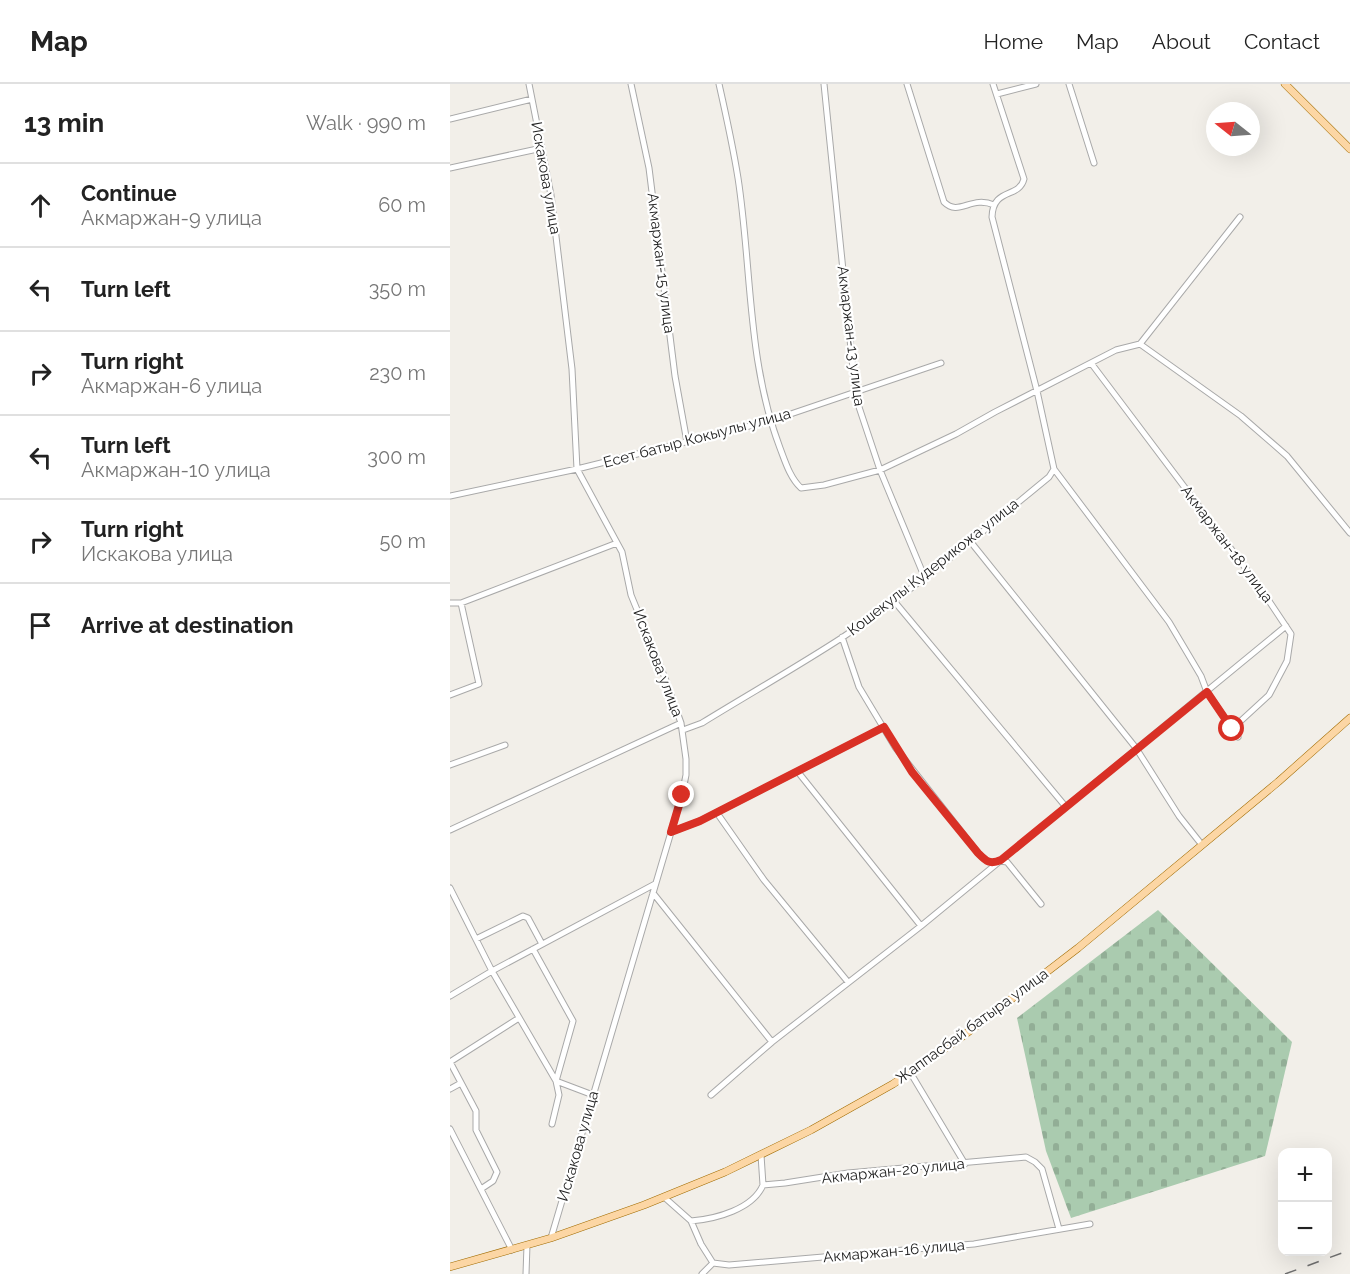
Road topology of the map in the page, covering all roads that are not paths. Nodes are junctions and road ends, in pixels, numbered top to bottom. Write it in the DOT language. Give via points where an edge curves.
graph roads {
  1 [pos="529,84"];
  2 [pos="630,84"];
  3 [pos="719,84"];
  4 [pos="824,84"];
  5 [pos="907,84"];
  6 [pos="993,84"];
  7 [pos="1036,84"];
  8 [pos="1069,84"];
  9 [pos="1285,84"];
  10 [pos="997,94"];
  11 [pos="532,99"];
  12 [pos="450,120"];
  13 [pos="542,148"];
  14 [pos="1350,149"];
  15 [pos="1094,164"];
  16 [pos="450,168"];
  17 [pos="994,205"];
  18 [pos="1240,217"];
  19 [pos="1140,344"];
  20 [pos="940,363"];
  21 [pos="1091,363"];
  22 [pos="1037,391"];
  23 [pos="855,392"];
  24 [pos="770,421"];
  25 [pos="687,442"];
  26 [pos="1054,469"];
  27 [pos="577,470"];
  28 [pos="880,470"];
  29 [pos="450,496"];
  30 [pos="1350,533"];
  31 [pos="970,541"];
  32 [pos="617,543"];
  33 [pos="924,576"];
  34 [pos="894,601"];
  35 [pos="450,603"];
  36 [pos="460,603"];
  37 [pos="1286,626"];
  38 [pos="842,637"];
  39 [pos="1207,692"];
  40 [pos="450,695"];
  41 [pos="1350,721"];
  42 [pos="681,723"];
  43 [pos="884,727"];
  44 [pos="1232,729"];
  45 [pos="683,730"];
  46 [pos="1238,737"];
  47 [pos="505,744"];
  48 [pos="1136,748"];
  49 [pos="450,765"];
  50 [pos="798,772"];
  51 [pos="1066,807"];
  52 [pos="717,813"];
  53 [pos="450,830"];
  54 [pos="671,832"];
  55 [pos="1202,845"];
  56 [pos="1001,860"];
  57 [pos="655,884"];
  58 [pos="450,888"];
  59 [pos="653,893"];
  60 [pos="1041,904"];
  61 [pos="921,926"];
  62 [pos="476,939"];
  63 [pos="542,944"];
  64 [pos="533,949"];
  65 [pos="492,971"];
  66 [pos="848,982"];
  67 [pos="450,996"];
  68 [pos="519,1018"];
  69 [pos="771,1042"];
  70 [pos="450,1062"];
  71 [pos="910,1072"];
  72 [pos="556,1081"];
  73 [pos="461,1083"];
  74 [pos="450,1089"];
  75 [pos="593,1095"];
  76 [pos="711,1095"];
  77 [pos="552,1124"];
  78 [pos="450,1129"];
  79 [pos="761,1155"];
  80 [pos="965,1164"];
  81 [pos="763,1185"];
  82 [pos="481,1189"];
  83 [pos="664,1197"];
  84 [pos="692,1221"];
  85 [pos="1090,1224"];
  86 [pos="1059,1229"];
  87 [pos="551,1238"];
  88 [pos="527,1245"];
  89 [pos="512,1250"];
  90 [pos="713,1263"];
  91 [pos="450,1267"];
  92 [pos="526,1274"];
  93 [pos="702,1274"];
  1 -- 11 [label="street, Искакова улица"];
  2 -- 25 [label="street, Акмаржан-15 улица" via="649,168"];
  3 -- 24 [label="street" via="738,178 755,351"];
  4 -- 23 [label="street, Акмаржан-13 улица"];
  5 -- 17 [label="street" via="944,202 959,208 980,201"];
  6 -- 10 [label="street"];
  7 -- 10 [label="street"];
  8 -- 15 [label="street"];
  9 -- 14 [label="main road"];
  10 -- 17 [label="street" via="1024,179 1019,188 1000,196"];
  11 -- 12 [label="street"];
  11 -- 13 [label="street, Искакова улица"];
  13 -- 16 [label="street"];
  13 -- 27 [label="street, Искакова улица" via="572,369"];
  17 -- 22 [label="street" via="992,217"];
  18 -- 19 [label="street"];
  19 -- 21 [label="street" via="1116,350"];
  19 -- 30 [label="street" via="1241,416 1287,456"];
  20 -- 23 [label="street, Есет батыр Кокыулы улица"];
  21 -- 22 [label="street"];
  21 -- 37 [label="street, Акмаржан-18 улица"];
  22 -- 26 [label="street"];
  22 -- 28 [label="street"];
  23 -- 24 [label="street, Есет батыр Кокыулы улица"];
  23 -- 28 [label="street, Акмаржан-13 улица"];
  24 -- 25 [label="street, Есет батыр Кокыулы улица"];
  24 -- 28 [label="street" via="801,488"];
  25 -- 27 [label="street, Есет батыр Кокыулы улица"];
  26 -- 31 [label="street, Кошекулы Кудерикожа улица"];
  26 -- 39 [label="street" via="1168,622"];
  27 -- 29 [label="street, Есет батыр Кокыулы улица"];
  27 -- 32 [label="street, Искакова улица"];
  28 -- 33 [label="street, Акмаржан-13 улица"];
  31 -- 33 [label="street, Кошекулы Кудерикожа улица"];
  31 -- 48 [label="street"];
  32 -- 36 [label="street"];
  32 -- 42 [label="street, Искакова улица" via="631,595"];
  33 -- 34 [label="street, Кошекулы Кудерикожа улица"];
  34 -- 38 [label="street, Кошекулы Кудерикожа улица"];
  34 -- 51 [label="street"];
  35 -- 36 [label="street"];
  36 -- 40 [label="street" via="479,684"];
  37 -- 39 [label="street"];
  37 -- 44 [label="street" via="1291,634 1287,661 1269,695"];
  38 -- 43 [label="street" via="859,687"];
  38 -- 45 [label="street, Кошекулы Кудерикожа улица" via="702,723"];
  39 -- 44 [label="street"];
  39 -- 48 [label="street"];
  41 -- 55 [label="main road, Жаппасбай батыра улица"];
  42 -- 45 [label="street, Искакова улица"];
  42 -- 53 [label="street"];
  43 -- 50 [label="street"];
  43 -- 56 [label="street" via="912,772 978,853 992,864"];
  44 -- 46 [label="street"];
  45 -- 54 [label="street, Искакова улица" via="686,775"];
  47 -- 49 [label="street"];
  48 -- 51 [label="street"];
  48 -- 55 [label="street"];
  50 -- 52 [label="street"];
  50 -- 61 [label="street"];
  51 -- 56 [label="street"];
  52 -- 54 [label="street"];
  52 -- 66 [label="street" via="764,880"];
  54 -- 57 [label="street, Искакова улица"];
  55 -- 71 [label="main road, Жаппасбай батыра улица" via="1078,948"];
  56 -- 60 [label="street" via="1007,862"];
  56 -- 61 [label="street"];
  57 -- 59 [label="street, Искакова улица"];
  57 -- 63 [label="street"];
  58 -- 62 [label="street"];
  59 -- 69 [label="street"];
  59 -- 75 [label="street, Искакова улица"];
  61 -- 66 [label="street"];
  62 -- 63 [label="street" via="524,916"];
  62 -- 65 [label="street"];
  63 -- 64 [label="street"];
  64 -- 65 [label="street"];
  64 -- 72 [label="street" via="573,1021"];
  65 -- 67 [label="street"];
  65 -- 68 [label="street"];
  66 -- 69 [label="street"];
  68 -- 70 [label="street"];
  68 -- 72 [label="street"];
  69 -- 76 [label="street"];
  70 -- 73 [label="street"];
  71 -- 79 [label="main road, Жаппасбай батыра улица"];
  71 -- 80 [label="street"];
  72 -- 75 [label="street"];
  72 -- 77 [label="street" via="559,1095"];
  73 -- 74 [label="street"];
  73 -- 82 [label="street" via="476,1111 476,1130 497,1172 494,1181"];
  75 -- 87 [label="street, Искакова улица"];
  78 -- 82 [label="street"];
  79 -- 81 [label="street"];
  79 -- 83 [label="main road, Жаппасбай батыра улица"];
  80 -- 81 [label="street, Акмаржан-20 улица" via="848,1173"];
  80 -- 86 [label="street, Акмаржан-20 улица" via="1026,1158 1035,1162 1042,1169"];
  81 -- 84 [label="street" via="759,1195 748,1203 705,1220"];
  82 -- 89 [label="street"];
  83 -- 84 [label="street"];
  83 -- 87 [label="main road, Жаппасбай батыра улица"];
  84 -- 90 [label="street"];
  85 -- 86 [label="street, Акмаржан-16 улица"];
  86 -- 90 [label="street, Акмаржан-16 улица" via="974,1244 729,1265"];
  87 -- 88 [label="main road, Жаппасбай батыра улица"];
  88 -- 89 [label="main road, Жаппасбай батыра улица"];
  88 -- 92 [label="street"];
  89 -- 91 [label="main road, Жаппасбай батыра улица"];
  90 -- 93 [label="street"];
}
